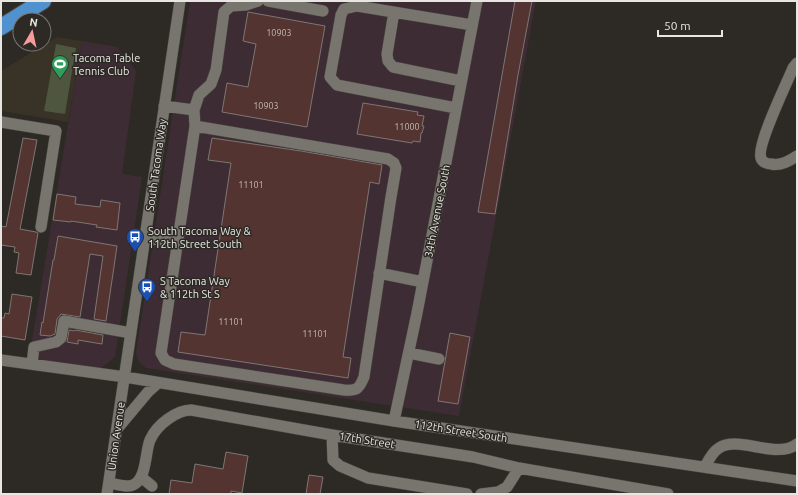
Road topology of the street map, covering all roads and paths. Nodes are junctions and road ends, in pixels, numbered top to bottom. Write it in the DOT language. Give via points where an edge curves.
graph roads {
  1 [pos="43,1"];
  2 [pos="180,1"];
  3 [pos="258,1"];
  4 [pos="268,1"];
  5 [pos="476,1"];
  6 [pos="323,11"];
  7 [pos="394,12"];
  8 [pos="472,26"];
  9 [pos="1,27"];
  10 [pos="797,63"];
  11 [pos="461,81"];
  12 [pos="164,106"];
  13 [pos="456,108"];
  14 [pos="194,110"];
  15 [pos="1,122"];
  16 [pos="195,126"];
  17 [pos="797,156"];
  18 [pos="41,227"];
  19 [pos="145,238"];
  20 [pos="177,242"];
  21 [pos="379,273"];
  22 [pos="423,282"];
  23 [pos="131,333"];
  24 [pos="409,353"];
  25 [pos="439,359"];
  26 [pos="1,360"];
  27 [pos="32,364"];
  28 [pos="125,377"];
  29 [pos="158,383"];
  30 [pos="394,421"];
  31 [pos="116,429"];
  32 [pos="332,435"];
  33 [pos="797,444"];
  34 [pos="519,468"];
  35 [pos="705,468"];
  36 [pos="141,477"];
  37 [pos="797,481"];
  38 [pos="109,483"];
  39 [pos="152,486"];
  40 [pos="107,494"];
  41 [pos="467,494"];
  42 [pos="481,494"];
  43 [pos="668,494"];
  1 -- 9 [label="highway"];
  2 -- 12 [label="street, South Tacoma Way"];
  3 -- 14 [label="street" via="231,6 224,12 216,70 211,84 199,95"];
  4 -- 6 [label="street"];
  5 -- 8 [label="street, 34th Avenue South"];
  7 -- 8 [label="street"];
  7 -- 11 [label="street" via="388,54 388,61 393,67"];
  7 -- 13 [label="street" via="357,6 344,9 340,15 330,77 337,86"];
  8 -- 11 [label="street, 34th Avenue South"];
  10 -- 17 [label="street" via="769,125 760,154 761,159 770,164 784,163"];
  11 -- 13 [label="street, 34th Avenue South"];
  12 -- 14 [label="street"];
  12 -- 19 [label="street, South Tacoma Way"];
  13 -- 22 [label="street, 34th Avenue South"];
  14 -- 16 [label="street"];
  15 -- 18 [label="street" via="56,131"];
  16 -- 20 [label="street"];
  16 -- 21 [label="street" via="388,159 394,163 396,168"];
  19 -- 20 [label="street"];
  19 -- 23 [label="street, South Tacoma Way"];
  20 -- 21 [label="street" via="161,353 165,360 174,364 336,389 354,391 360,387 364,377"];
  21 -- 22 [label="street"];
  22 -- 24 [label="street, 34th Avenue South"];
  23 -- 27 [label="street" via="64,321 61,338 56,342 34,347"];
  23 -- 28 [label="street, South Tacoma Way"];
  24 -- 25 [label="street"];
  24 -- 30 [label="street, 34th Avenue South"];
  26 -- 27 [label="street, 112th Street South"];
  27 -- 28 [label="street, 112th Street South"];
  28 -- 29 [label="street, 112th Street South"];
  28 -- 31 [label="street, Union Avenue"];
  29 -- 30 [label="street, 112th Street South"];
  29 -- 31 [label="street"];
  30 -- 35 [label="street, 112th Street South"];
  31 -- 38 [label="street, Union Avenue"];
  32 -- 34 [label="street, 17th Street" via="473,457"];
  32 -- 36 [label="street, 17th Street" via="195,410 184,411 163,423 153,434"];
  32 -- 41 [label="street" via="333,460 340,466 368,478"];
  33 -- 35 [label="street" via="783,449 725,445 711,456"];
  34 -- 42 [label="street" via="507,487 498,492"];
  34 -- 43 [label="street, 17th Street"];
  35 -- 37 [label="street, 112th Street South"];
  36 -- 38 [label="street" via="132,485"];
  36 -- 39 [label="street"];
  38 -- 40 [label="street, Union Avenue"];
}
